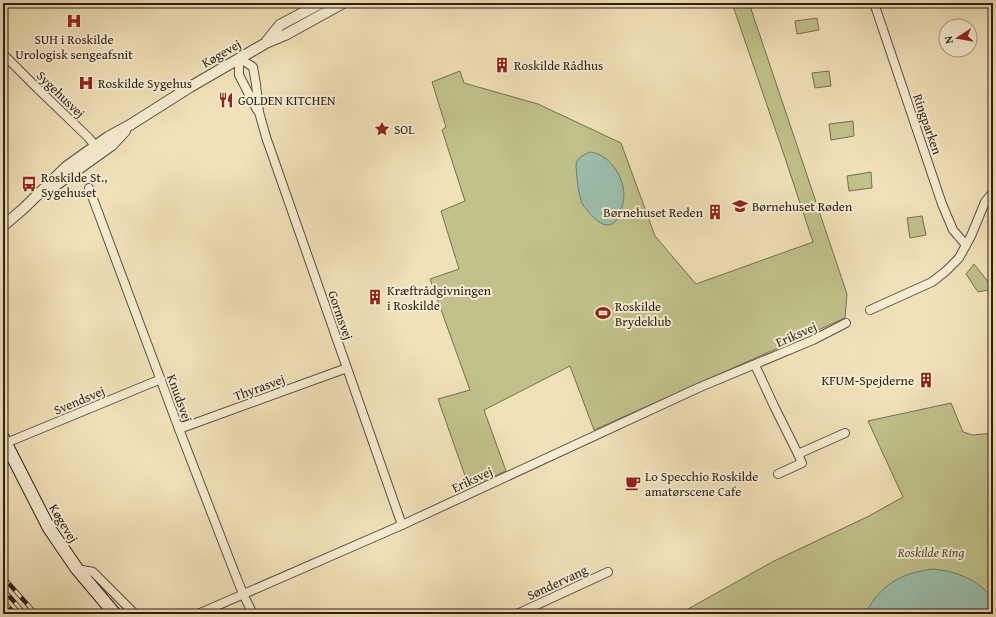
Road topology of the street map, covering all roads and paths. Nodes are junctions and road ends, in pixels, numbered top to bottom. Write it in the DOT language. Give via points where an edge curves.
graph roads {
  1 [pos="321,3"];
  2 [pos="343,3"];
  3 [pos="878,4"];
  4 [pos="266,43"];
  5 [pos="3,54"];
  6 [pos="239,58"];
  7 [pos="259,112"];
  8 [pos="98,149"];
  9 [pos="89,188"];
  10 [pos="993,192"];
  11 [pos="3,226"];
  12 [pos="966,245"];
  13 [pos="870,310"];
  14 [pos="846,323"];
  15 [pos="755,364"];
  16 [pos="347,368"];
  17 [pos="161,379"];
  18 [pos="179,429"];
  19 [pos="845,432"];
  20 [pos="4,441"];
  21 [pos="798,454"];
  22 [pos="778,474"];
  23 [pos="402,525"];
  24 [pos="77,569"];
  25 [pos="608,572"];
  26 [pos="243,594"];
  27 [pos="115,614"];
  28 [pos="135,614"];
  29 [pos="198,614"];
  30 [pos="253,614"];
  31 [pos="517,614"];
  1 -- 4 [label="street, Køgevej" via="280,25"];
  2 -- 4 [label="street, Køgevej"];
  3 -- 12 [label="street, Ringparken" via="942,204 953,230"];
  4 -- 6 [label="street, Køgevej"];
  5 -- 8 [label="street, Sygehusvej"];
  6 -- 7 [label="street, Gormsvej" via="238,75"];
  6 -- 7 [label="street, Gormsvej" via="253,67"];
  6 -- 8 [label="street, Køgevej" via="108,136"];
  7 -- 16 [label="street, Gormsvej"];
  8 -- 11 [label="street, Køgevej" via="66,167"];
  9 -- 17 [label="street, Knudsvej"];
  10 -- 12 [label="street" via="985,202"];
  12 -- 13 [label="street" via="959,258 932,282"];
  14 -- 15 [label="street, Eriksvej"];
  15 -- 21 [label="street"];
  15 -- 23 [label="street, Eriksvej"];
  16 -- 18 [label="street, Thyrasvej"];
  16 -- 23 [label="street, Gormsvej"];
  17 -- 18 [label="street, Knudsvej"];
  17 -- 20 [label="street, Svendsvej"];
  18 -- 26 [label="street, Knudsvej"];
  19 -- 21 [label="street"];
  20 -- 24 [label="main road, Køgevej" via="49,528"];
  21 -- 22 [label="street" via="802,463"];
  23 -- 26 [label="street, Eriksvej"];
  24 -- 27 [label="main road, Køgevej"];
  24 -- 28 [label="street" via="93,572"];
  25 -- 31 [label="street, Søndervang"];
  26 -- 29 [label="street, Eriksvej"];
  26 -- 30 [label="street, Knudsvej"];
}
